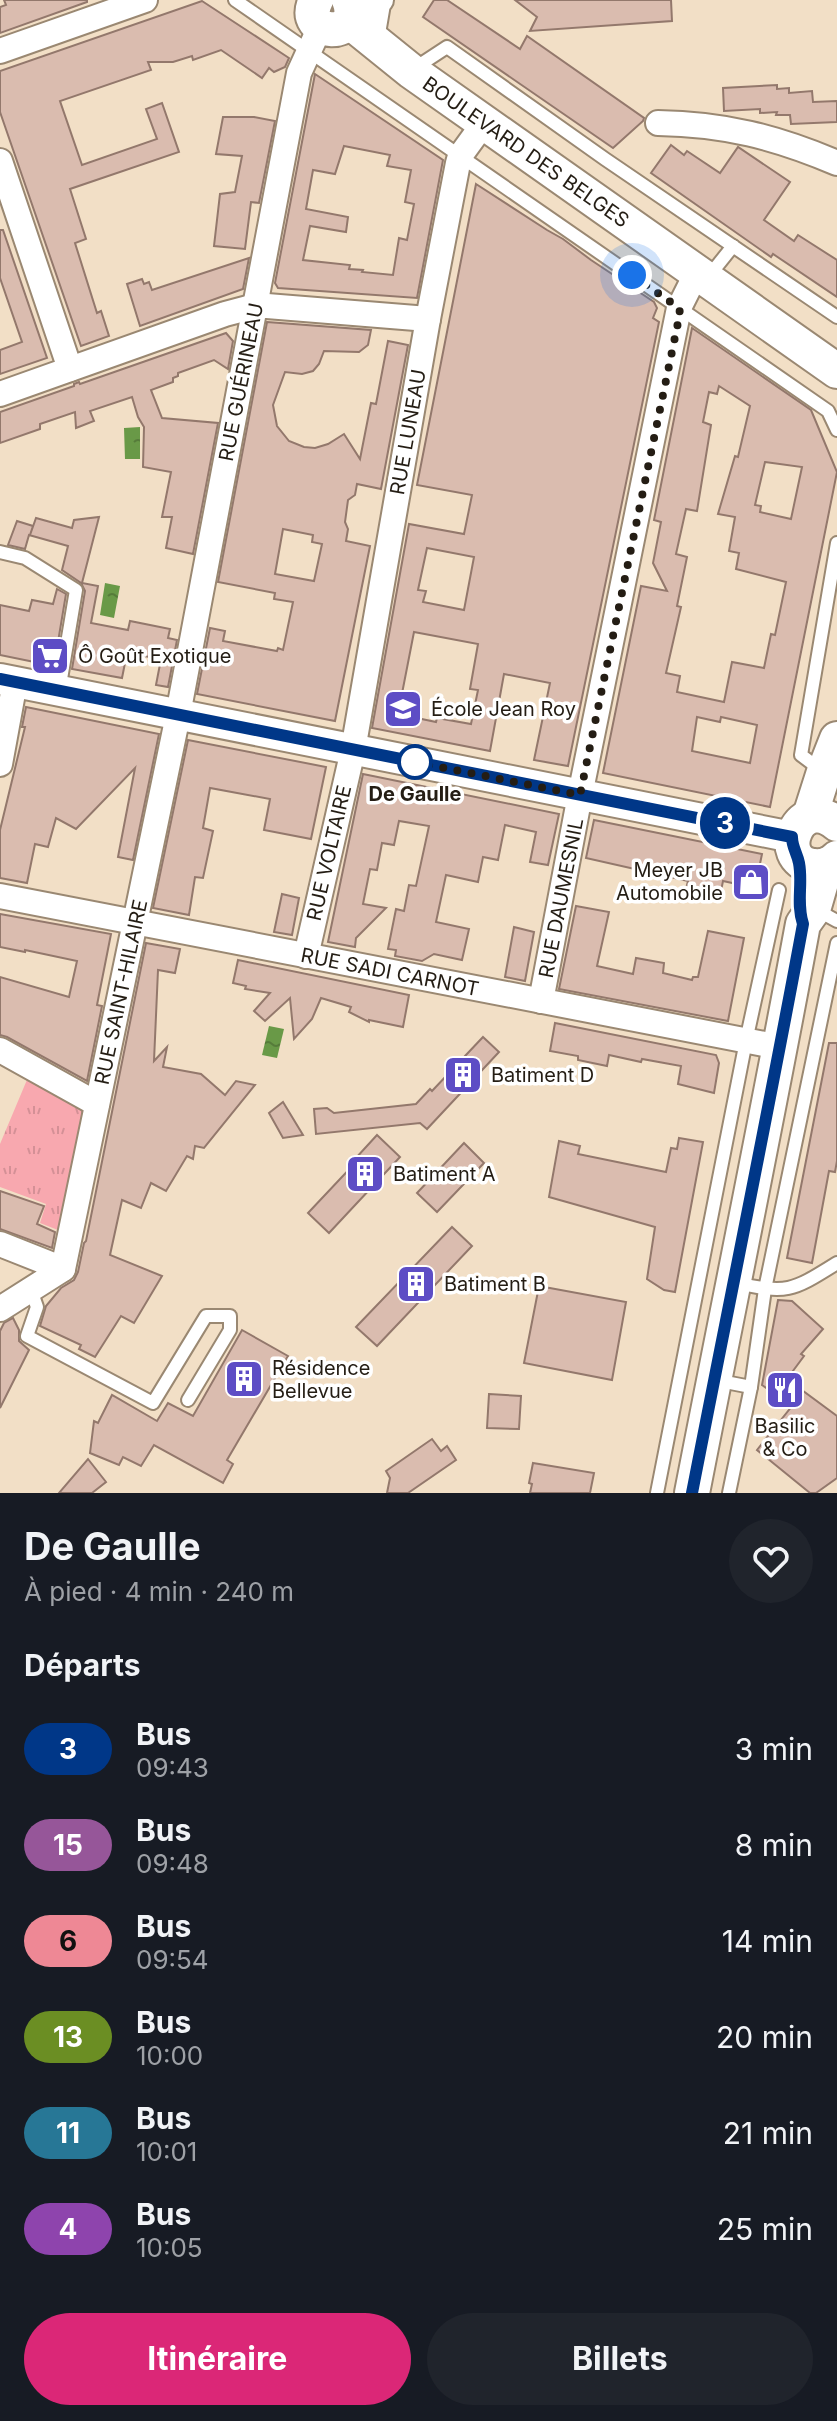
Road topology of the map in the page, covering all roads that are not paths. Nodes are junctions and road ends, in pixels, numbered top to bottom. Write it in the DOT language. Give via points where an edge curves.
graph roads {
  1 [pos="145,0"];
  2 [pos="235,0"];
  3 [pos="381,0"];
  4 [pos="330,17"];
  5 [pos="0,51"];
  6 [pos="411,71"];
  7 [pos="484,123"];
  8 [pos="658,123"];
  9 [pos="460,156"];
  10 [pos="0,161"];
  11 [pos="837,163"];
  12 [pos="733,246"];
  13 [pos="703,275"];
  14 [pos="255,306"];
  15 [pos="679,308"];
  16 [pos="837,317"];
  17 [pos="428,319"];
  18 [pos="70,369"];
  19 [pos="837,371"];
  20 [pos="0,394"];
  21 [pos="837,430"];
  22 [pos="837,543"];
  23 [pos="0,552"];
  24 [pos="8,680"];
  25 [pos="59,691"];
  26 [pos="178,715"];
  27 [pos="837,739"];
  28 [pos="353,750"];
  29 [pos="0,764"];
  30 [pos="580,795"];
  31 [pos="822,828"];
  32 [pos="779,890"];
  33 [pos="0,896"];
  34 [pos="818,918"];
  35 [pos="135,923"];
  36 [pos="837,943"];
  37 [pos="306,956"];
  38 [pos="541,1001"];
  39 [pos="746,1041"];
  40 [pos="780,1047"];
  41 [pos="0,1050"];
  42 [pos="97,1104"];
  43 [pos="730,1216"];
  44 [pos="0,1244"];
  45 [pos="837,1263"];
  46 [pos="63,1269"];
  47 [pos="732,1282"];
  48 [pos="765,1289"];
  49 [pos="31,1290"];
  50 [pos="0,1309"];
  51 [pos="702,1362"];
  52 [pos="751,1387"];
  53 [pos="188,1400"];
  54 [pos="657,1493"];
  55 [pos="692,1493"];
  56 [pos="729,1493"];
  1 -- 5 [label="street"];
  2 -- 4 [label="lane"];
  3 -- 4 [label="street, RUE GUÉRINEAU"];
  4 -- 6 [label="main road, BOULEVARD DES BELGES"];
  4 -- 9 [label="lane"];
  4 -- 14 [label="street, RUE GUÉRINEAU" via="299,73"];
  6 -- 7 [label="main road, BOULEVARD DES BELGES"];
  6 -- 12 [label="lane" via="447,47"];
  7 -- 9 [label="street, RUE LUNEAU"];
  7 -- 13 [label="main road, BOULEVARD DES BELGES"];
  8 -- 11 [label="street" via="754,134"];
  9 -- 15 [label="lane"];
  9 -- 17 [label="street, RUE LUNEAU"];
  10 -- 18 [label="street"];
  12 -- 13 [label="lane"];
  12 -- 16 [label="lane"];
  13 -- 15 [label="street, RUE DAUMESNIL" via="691,284"];
  13 -- 19 [label="main road, BOULEVARD DES BELGES"];
  14 -- 17 [label="street"];
  14 -- 18 [label="street"];
  14 -- 26 [label="street, RUE GUÉRINEAU"];
  15 -- 21 [label="lane" via="828,411"];
  15 -- 30 [label="street, RUE DAUMESNIL"];
  17 -- 28 [label="street, RUE LUNEAU"];
  18 -- 20 [label="street"];
  22 -- 31 [label="lane" via="801,755"];
  23 -- 25 [label="lane" via="25,558 76,590"];
  24 -- 25 [label="street"];
  24 -- 29 [label="street"];
  25 -- 26 [label="street"];
  26 -- 28 [label="street"];
  26 -- 35 [label="street, RUE SAINT-HILAIRE"];
  27 -- 31 [label="main road"];
  28 -- 30 [label="street"];
  28 -- 37 [label="street, RUE VOLTAIRE"];
  30 -- 31 [label="street"];
  30 -- 38 [label="street, RUE DAUMESNIL"];
  31 -- 34 [label="main road" via="800,875 798,909"];
  32 -- 39 [label="lane"];
  33 -- 35 [label="street, RUE SADI CARNOT"];
  34 -- 40 [label="main road"];
  35 -- 37 [label="street, RUE SADI CARNOT"];
  35 -- 42 [label="street, RUE SAINT-HILAIRE"];
  36 -- 48 [label="lane"];
  37 -- 38 [label="street, RUE SADI CARNOT"];
  38 -- 39 [label="street, RUE SADI CARNOT"];
  39 -- 40 [label="street, RUE SADI CARNOT"];
  39 -- 43 [label="lane"];
  40 -- 43 [label="main road"];
  41 -- 42 [label="street"];
  42 -- 46 [label="street, RUE SAINT-HILAIRE"];
  43 -- 47 [label="main road"];
  43 -- 51 [label="lane"];
  44 -- 46 [label="street"];
  45 -- 48 [label="lane" via="797,1287"];
  46 -- 49 [label="street"];
  47 -- 48 [label="lane"];
  47 -- 51 [label="main road"];
  48 -- 52 [label="lane"];
  49 -- 50 [label="street"];
  49 -- 53 [label="lane" via="37,1307 27,1336 153,1403 206,1316 230,1316 230,1330"];
  51 -- 52 [label="lane"];
  51 -- 54 [label="lane"];
  51 -- 55 [label="main road"];
  52 -- 56 [label="lane"];
}
